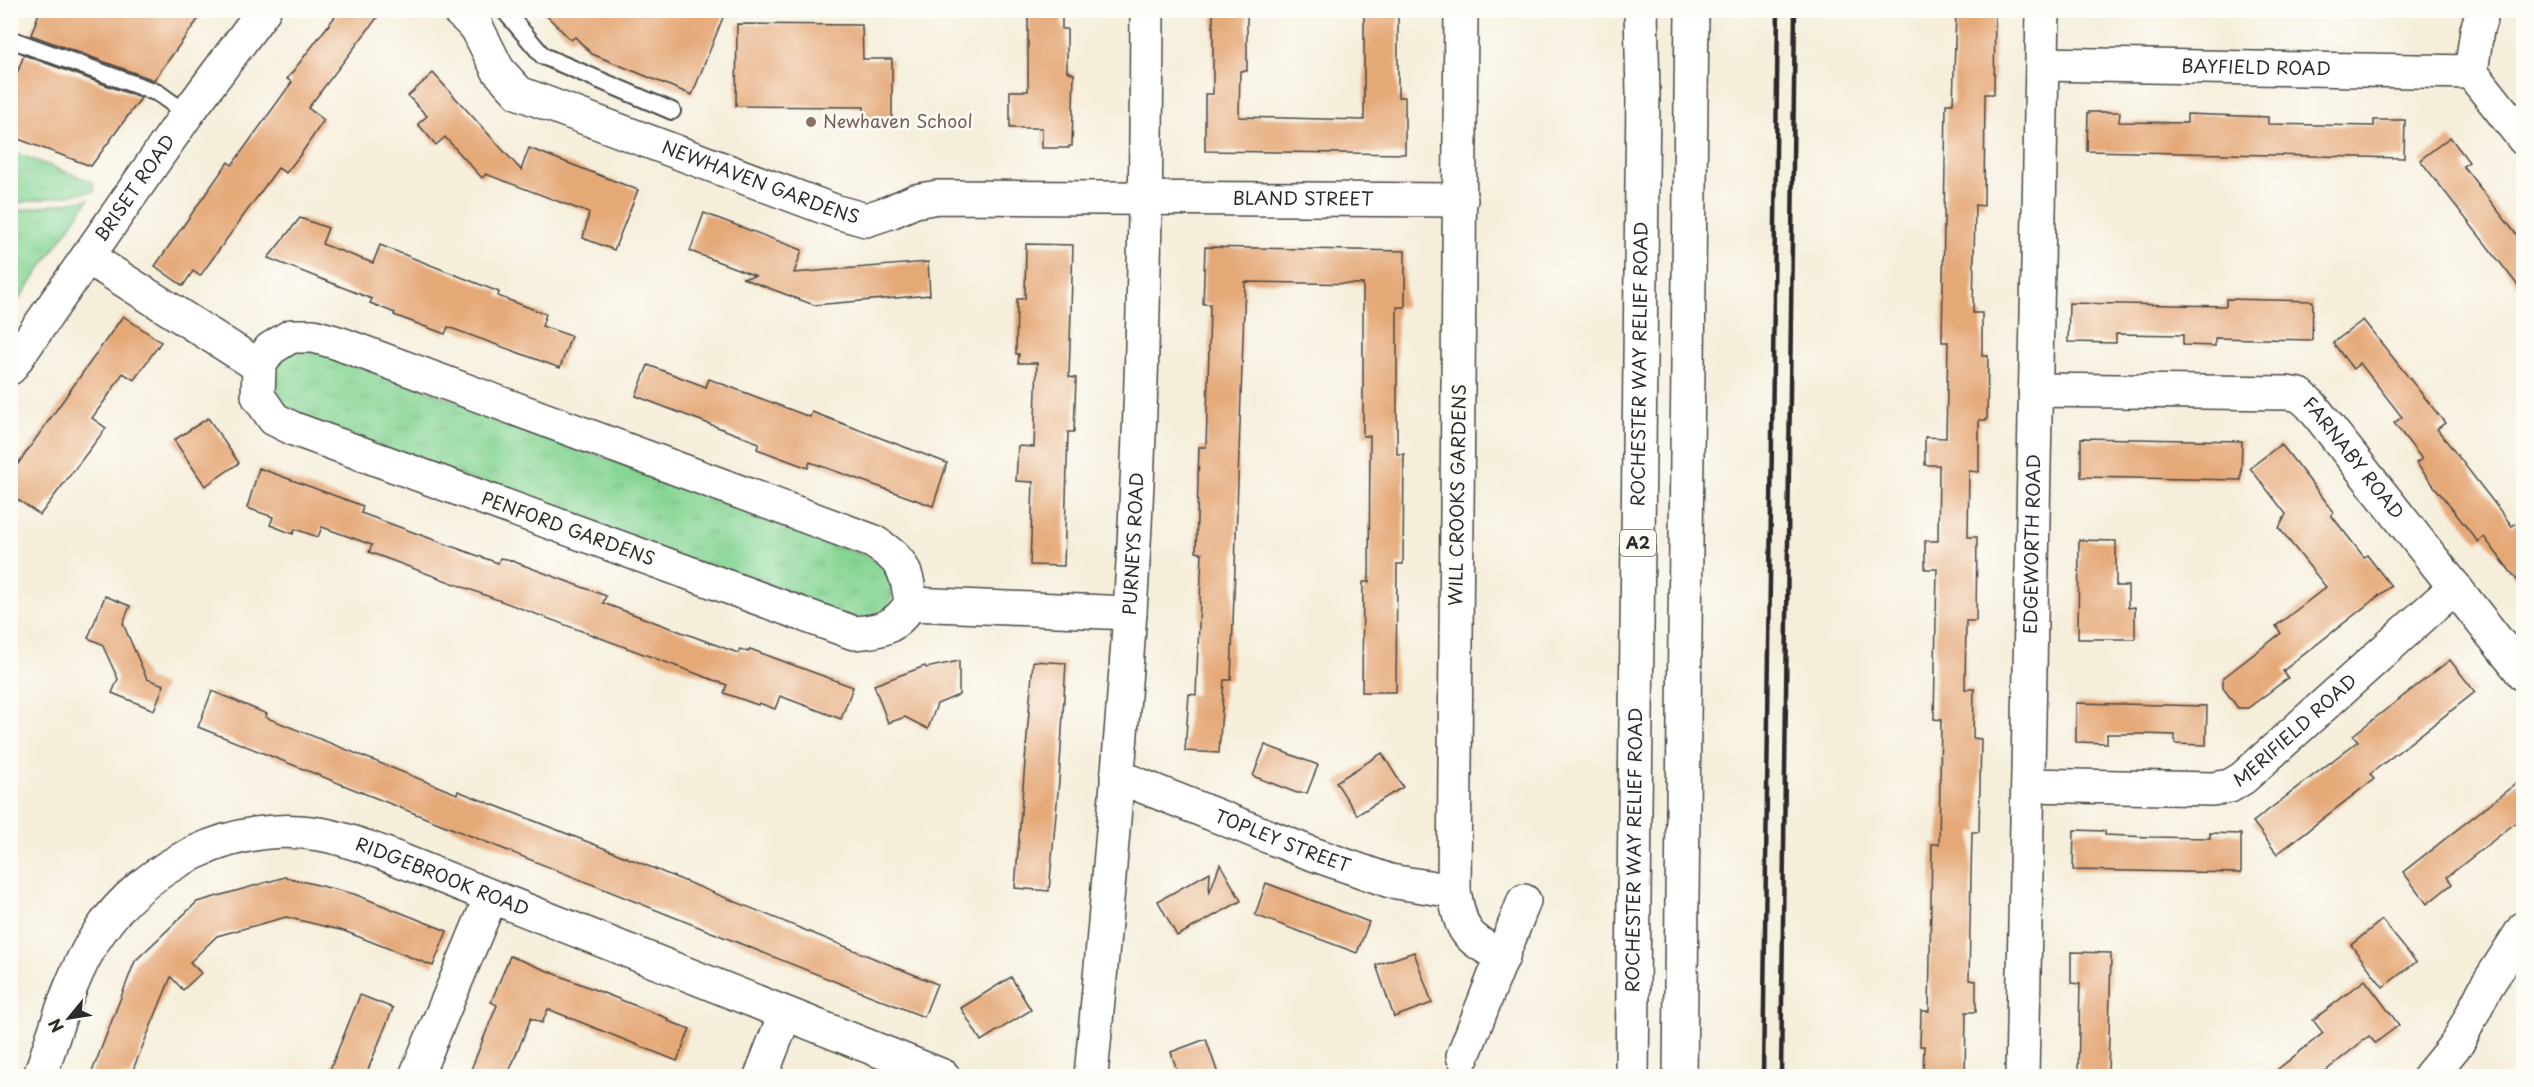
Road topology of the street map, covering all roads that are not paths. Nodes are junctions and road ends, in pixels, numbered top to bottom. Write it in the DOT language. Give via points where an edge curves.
graph roads {
  1 [pos="458,10"];
  2 [pos="504,10"];
  3 [pos="1147,10"];
  4 [pos="1461,10"];
  5 [pos="1641,10"];
  6 [pos="1692,10"];
  7 [pos="2043,10"];
  8 [pos="2483,10"];
  9 [pos="255,13"];
  10 [pos="10,39"];
  11 [pos="2042,64"];
  12 [pos="2471,72"];
  13 [pos="672,111"];
  14 [pos="187,114"];
  15 [pos="2523,139"];
  16 [pos="1146,197"];
  17 [pos="1461,200"];
  18 [pos="89,258"];
  19 [pos="259,366"];
  20 [pos="10,368"];
  21 [pos="2035,390"];
  22 [pos="2455,587"];
  23 [pos="912,603"];
  24 [pos="1130,613"];
  25 [pos="2523,675"];
  26 [pos="1117,776"];
  27 [pos="2028,785"];
  28 [pos="1454,891"];
  29 [pos="491,897"];
  30 [pos="1524,901"];
  31 [pos="2523,928"];
  32 [pos="1503,957"];
  33 [pos="785,1014"];
  34 [pos="1463,1056"];
  35 [pos="40,1077"];
  36 [pos="416,1077"];
  37 [pos="761,1077"];
  38 [pos="943,1077"];
  39 [pos="1091,1077"];
  40 [pos="1632,1077"];
  41 [pos="1680,1077"];
  42 [pos="2022,1077"];
  43 [pos="2430,1077"];
  1 -- 16 [label="main road, NEWHAVEN GARDENS" via="477,28 498,70 519,93 837,212 866,219 938,196"];
  2 -- 13 [label="lane" via="543,56"];
  3 -- 16 [label="main road, PURNEYS ROAD"];
  4 -- 17 [label="main road, WILL CROOKS GARDENS"];
  5 -- 40 [label="main road, ROCHESTER WAY RELIEF ROAD / A2"];
  6 -- 41 [label="main road"];
  7 -- 11 [label="main road, EDGEWORTH ROAD"];
  8 -- 12 [label="main road"];
  9 -- 14 [label="main road, BRISET ROAD"];
  10 -- 14 [label="lane" via="158,93"];
  11 -- 12 [label="main road, BAYFIELD ROAD"];
  11 -- 21 [label="main road, EDGEWORTH ROAD"];
  12 -- 15 [label="main road"];
  14 -- 18 [label="main road, BRISET ROAD"];
  16 -- 17 [label="main road, BLAND STREET"];
  16 -- 24 [label="main road, PURNEYS ROAD"];
  17 -- 28 [label="main road, WILL CROOKS GARDENS"];
  18 -- 19 [label="main road"];
  18 -- 20 [label="main road, BRISET ROAD"];
  19 -- 23 [label="main road" via="270,349 291,336 314,336 579,431 872,540 894,554 909,579"];
  19 -- 23 [label="main road, PENFORD GARDENS" via="258,396 274,419 854,633 880,631 900,620"];
  21 -- 22 [label="main road, FARNABY ROAD" via="2300,395"];
  21 -- 27 [label="main road, EDGEWORTH ROAD"];
  22 -- 25 [label="main road, FARNABY ROAD"];
  22 -- 27 [label="main road, MERIFIELD ROAD" via="2230,786 2212,789"];
  23 -- 24 [label="main road"];
  24 -- 26 [label="main road, PURNEYS ROAD"];
  26 -- 28 [label="main road, TOPLEY STREET" via="1390,881"];
  26 -- 39 [label="main road, PURNEYS ROAD"];
  27 -- 42 [label="main road, EDGEWORTH ROAD"];
  28 -- 32 [label="main road, WILL CROOKS GARDENS" via="1460,924 1478,944"];
  29 -- 33 [label="main road, RIDGEBROOK ROAD"];
  29 -- 35 [label="main road, RIDGEBROOK ROAD" via="380,852 319,834 287,832 227,840 166,868 139,886 118,908 79,968"];
  29 -- 36 [label="main road"];
  30 -- 32 [label="main road"];
  31 -- 43 [label="main road" via="2458,1042"];
  32 -- 34 [label="main road"];
  33 -- 37 [label="main road"];
  33 -- 38 [label="main road, RIDGEBROOK ROAD"];
}
